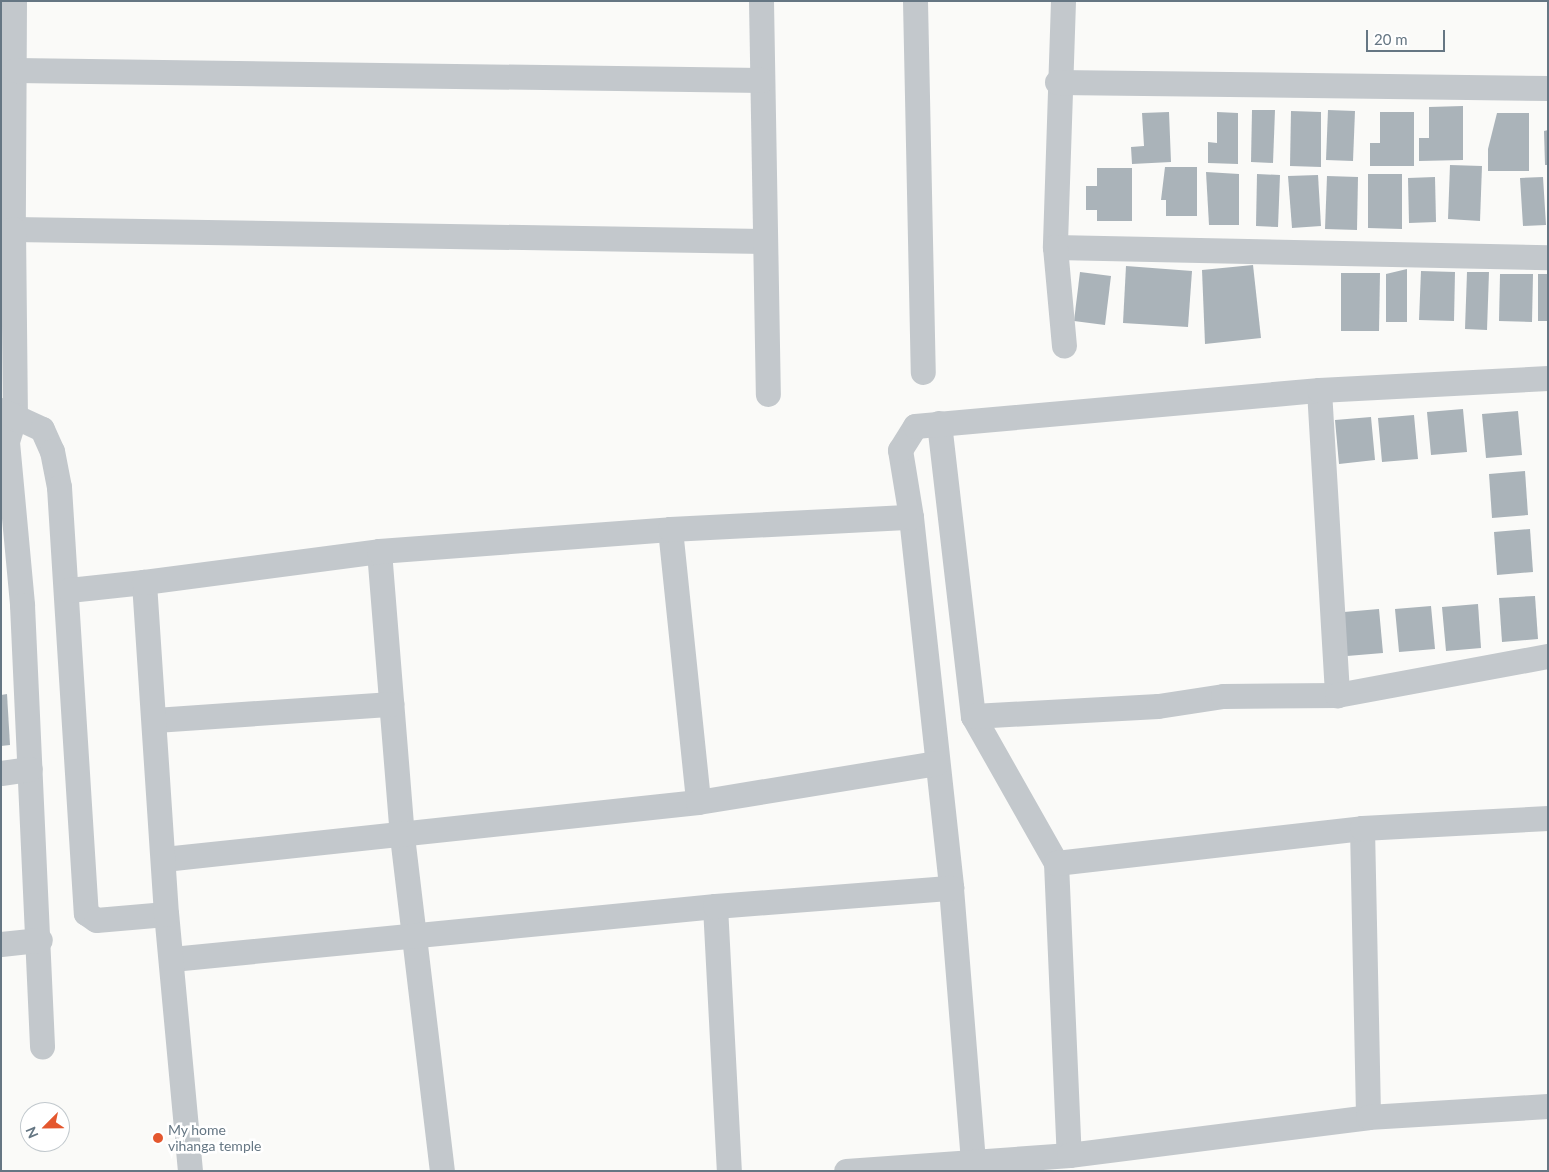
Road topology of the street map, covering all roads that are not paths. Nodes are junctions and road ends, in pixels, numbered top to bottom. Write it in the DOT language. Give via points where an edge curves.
graph roads {
  1 [pos="14,1"];
  2 [pos="761,1"];
  3 [pos="915,1"];
  4 [pos="1063,1"];
  5 [pos="15,70"];
  6 [pos="762,80"];
  7 [pos="1057,82"];
  8 [pos="1548,88"];
  9 [pos="13,229"];
  10 [pos="765,241"];
  11 [pos="1054,247"];
  12 [pos="1548,257"];
  13 [pos="1064,346"];
  14 [pos="923,372"];
  15 [pos="1548,378"];
  16 [pos="1319,390"];
  17 [pos="768,394"];
  18 [pos="8,413"];
  19 [pos="939,422"];
  20 [pos="5,459"];
  21 [pos="911,517"];
  22 [pos="670,528"];
  23 [pos="379,551"];
  24 [pos="144,582"];
  25 [pos="69,590"];
  26 [pos="12,606"];
  27 [pos="1548,656"];
  28 [pos="1337,695"];
  29 [pos="391,704"];
  30 [pos="973,716"];
  31 [pos="155,720"];
  32 [pos="936,763"];
  33 [pos="30,769"];
  34 [pos="1,773"];
  35 [pos="698,802"];
  36 [pos="1548,818"];
  37 [pos="1362,828"];
  38 [pos="402,836"];
  39 [pos="164,859"];
  40 [pos="1056,863"];
  41 [pos="951,888"];
  42 [pos="715,906"];
  43 [pos="166,914"];
  44 [pos="416,936"];
  45 [pos="40,940"];
  46 [pos="1,944"];
  47 [pos="172,959"];
  48 [pos="42,1047"];
  49 [pos="1548,1106"];
  50 [pos="1368,1117"];
  51 [pos="1069,1155"];
  52 [pos="973,1161"];
  53 [pos="190,1171"];
  54 [pos="442,1171"];
  55 [pos="729,1171"];
  56 [pos="846,1171"];
  1 -- 5 [label="street"];
  2 -- 6 [label="street"];
  3 -- 14 [label="street"];
  4 -- 7 [label="street"];
  5 -- 6 [label="street"];
  5 -- 9 [label="street"];
  6 -- 10 [label="street"];
  7 -- 8 [label="street"];
  7 -- 11 [label="street"];
  9 -- 10 [label="street"];
  9 -- 18 [label="street"];
  10 -- 17 [label="street"];
  11 -- 12 [label="street"];
  11 -- 13 [label="street"];
  15 -- 16 [label="street"];
  16 -- 19 [label="street"];
  16 -- 28 [label="street"];
  18 -- 20 [label="street"];
  18 -- 25 [label="street" via="42,429 52,451"];
  19 -- 21 [label="street" via="916,426 900,450"];
  19 -- 30 [label="street"];
  20 -- 26 [label="street"];
  21 -- 22 [label="street"];
  21 -- 32 [label="street"];
  22 -- 23 [label="street"];
  22 -- 35 [label="street"];
  23 -- 24 [label="street"];
  23 -- 29 [label="street"];
  24 -- 25 [label="street"];
  24 -- 31 [label="street"];
  25 -- 43 [label="street" via="86,913 96,920"];
  26 -- 33 [label="street"];
  27 -- 28 [label="street"];
  28 -- 30 [label="street" via="1223,696 1158,706"];
  29 -- 31 [label="street"];
  29 -- 38 [label="street"];
  30 -- 40 [label="street"];
  31 -- 39 [label="street"];
  32 -- 35 [label="street"];
  32 -- 41 [label="street"];
  33 -- 34 [label="street"];
  33 -- 45 [label="street"];
  35 -- 38 [label="street"];
  36 -- 37 [label="street"];
  37 -- 40 [label="street"];
  37 -- 50 [label="street"];
  38 -- 39 [label="street"];
  38 -- 44 [label="street"];
  39 -- 43 [label="street"];
  40 -- 51 [label="street"];
  41 -- 42 [label="street"];
  41 -- 52 [label="street"];
  42 -- 44 [label="street"];
  42 -- 55 [label="street"];
  43 -- 47 [label="street"];
  44 -- 47 [label="street"];
  44 -- 54 [label="street"];
  45 -- 46 [label="street"];
  45 -- 48 [label="street"];
  47 -- 53 [label="street"];
  49 -- 50 [label="street"];
  50 -- 51 [label="street"];
  51 -- 52 [label="street"];
  52 -- 56 [label="street"];
}
